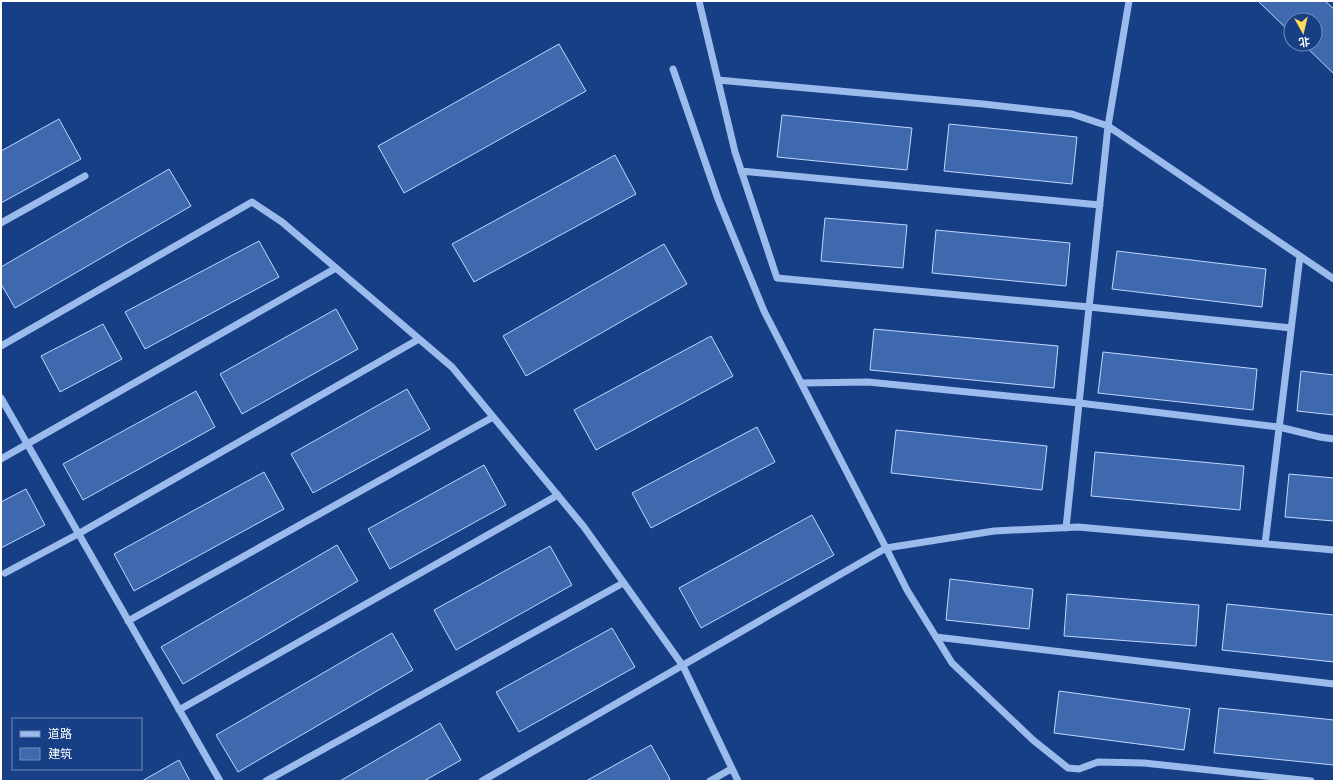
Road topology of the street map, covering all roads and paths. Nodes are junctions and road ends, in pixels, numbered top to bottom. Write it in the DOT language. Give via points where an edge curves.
graph roads {
  1 [pos="699,1"];
  2 [pos="1129,1"];
  3 [pos="673,69"];
  4 [pos="718,80"];
  5 [pos="1108,126"];
  6 [pos="741,171"];
  7 [pos="85,176"];
  8 [pos="1100,205"];
  9 [pos="1,223"];
  10 [pos="1300,256"];
  11 [pos="336,268"];
  12 [pos="1334,279"];
  13 [pos="1089,307"];
  14 [pos="1291,328"];
  15 [pos="419,339"];
  16 [pos="1,346"];
  17 [pos="801,383"];
  18 [pos="1,398"];
  19 [pos="1079,403"];
  20 [pos="493,417"];
  21 [pos="1279,428"];
  22 [pos="1334,439"];
  23 [pos="28,444"];
  24 [pos="1,459"];
  25 [pos="558,495"];
  26 [pos="1066,528"];
  27 [pos="78,534"];
  28 [pos="1265,544"];
  29 [pos="886,548"];
  30 [pos="1334,550"];
  31 [pos="5,573"];
  32 [pos="623,582"];
  33 [pos="128,621"];
  34 [pos="936,636"];
  35 [pos="683,666"];
  36 [pos="1334,684"];
  37 [pos="179,710"];
  38 [pos="731,769"];
  39 [pos="220,781"];
  40 [pos="266,781"];
  41 [pos="482,781"];
  42 [pos="710,781"];
  43 [pos="738,781"];
  44 [pos="1311,781"];
  1 -- 4 [label="street"];
  2 -- 5 [label="street"];
  3 -- 17 [label="street" via="718,199 764,311"];
  4 -- 5 [label="street" via="1064,113"];
  4 -- 6 [label="street"];
  5 -- 8 [label="street"];
  5 -- 10 [label="street"];
  6 -- 8 [label="street"];
  6 -- 13 [label="street" via="776,278"];
  7 -- 9 [label="street"];
  8 -- 13 [label="street"];
  10 -- 12 [label="street"];
  10 -- 14 [label="street"];
  11 -- 15 [label="street"];
  11 -- 16 [label="street" via="282,222 252,202"];
  11 -- 23 [label="street"];
  13 -- 14 [label="street"];
  13 -- 19 [label="street"];
  14 -- 21 [label="street"];
  15 -- 20 [label="street" via="452,367"];
  15 -- 27 [label="street"];
  17 -- 19 [label="street" via="868,382"];
  17 -- 29 [label="street"];
  18 -- 23 [label="street"];
  19 -- 21 [label="street"];
  19 -- 26 [label="street"];
  20 -- 25 [label="street"];
  20 -- 33 [label="street"];
  21 -- 22 [label="street"];
  21 -- 28 [label="street"];
  23 -- 24 [label="street"];
  23 -- 27 [label="street"];
  25 -- 32 [label="street"];
  25 -- 37 [label="street"];
  26 -- 28 [label="street"];
  26 -- 29 [label="street" via="994,531"];
  27 -- 31 [label="street"];
  27 -- 33 [label="street"];
  28 -- 30 [label="street"];
  29 -- 34 [label="street" via="907,590"];
  29 -- 35 [label="street"];
  32 -- 35 [label="street"];
  32 -- 40 [label="street"];
  33 -- 37 [label="street"];
  34 -- 36 [label="street"];
  34 -- 44 [label="street" via="952,663 1034,740 1068,768 1079,769 1098,762 1144,763"];
  35 -- 38 [label="street"];
  35 -- 41 [label="street"];
  37 -- 39 [label="street"];
  38 -- 42 [label="street"];
  38 -- 43 [label="street"];
}
